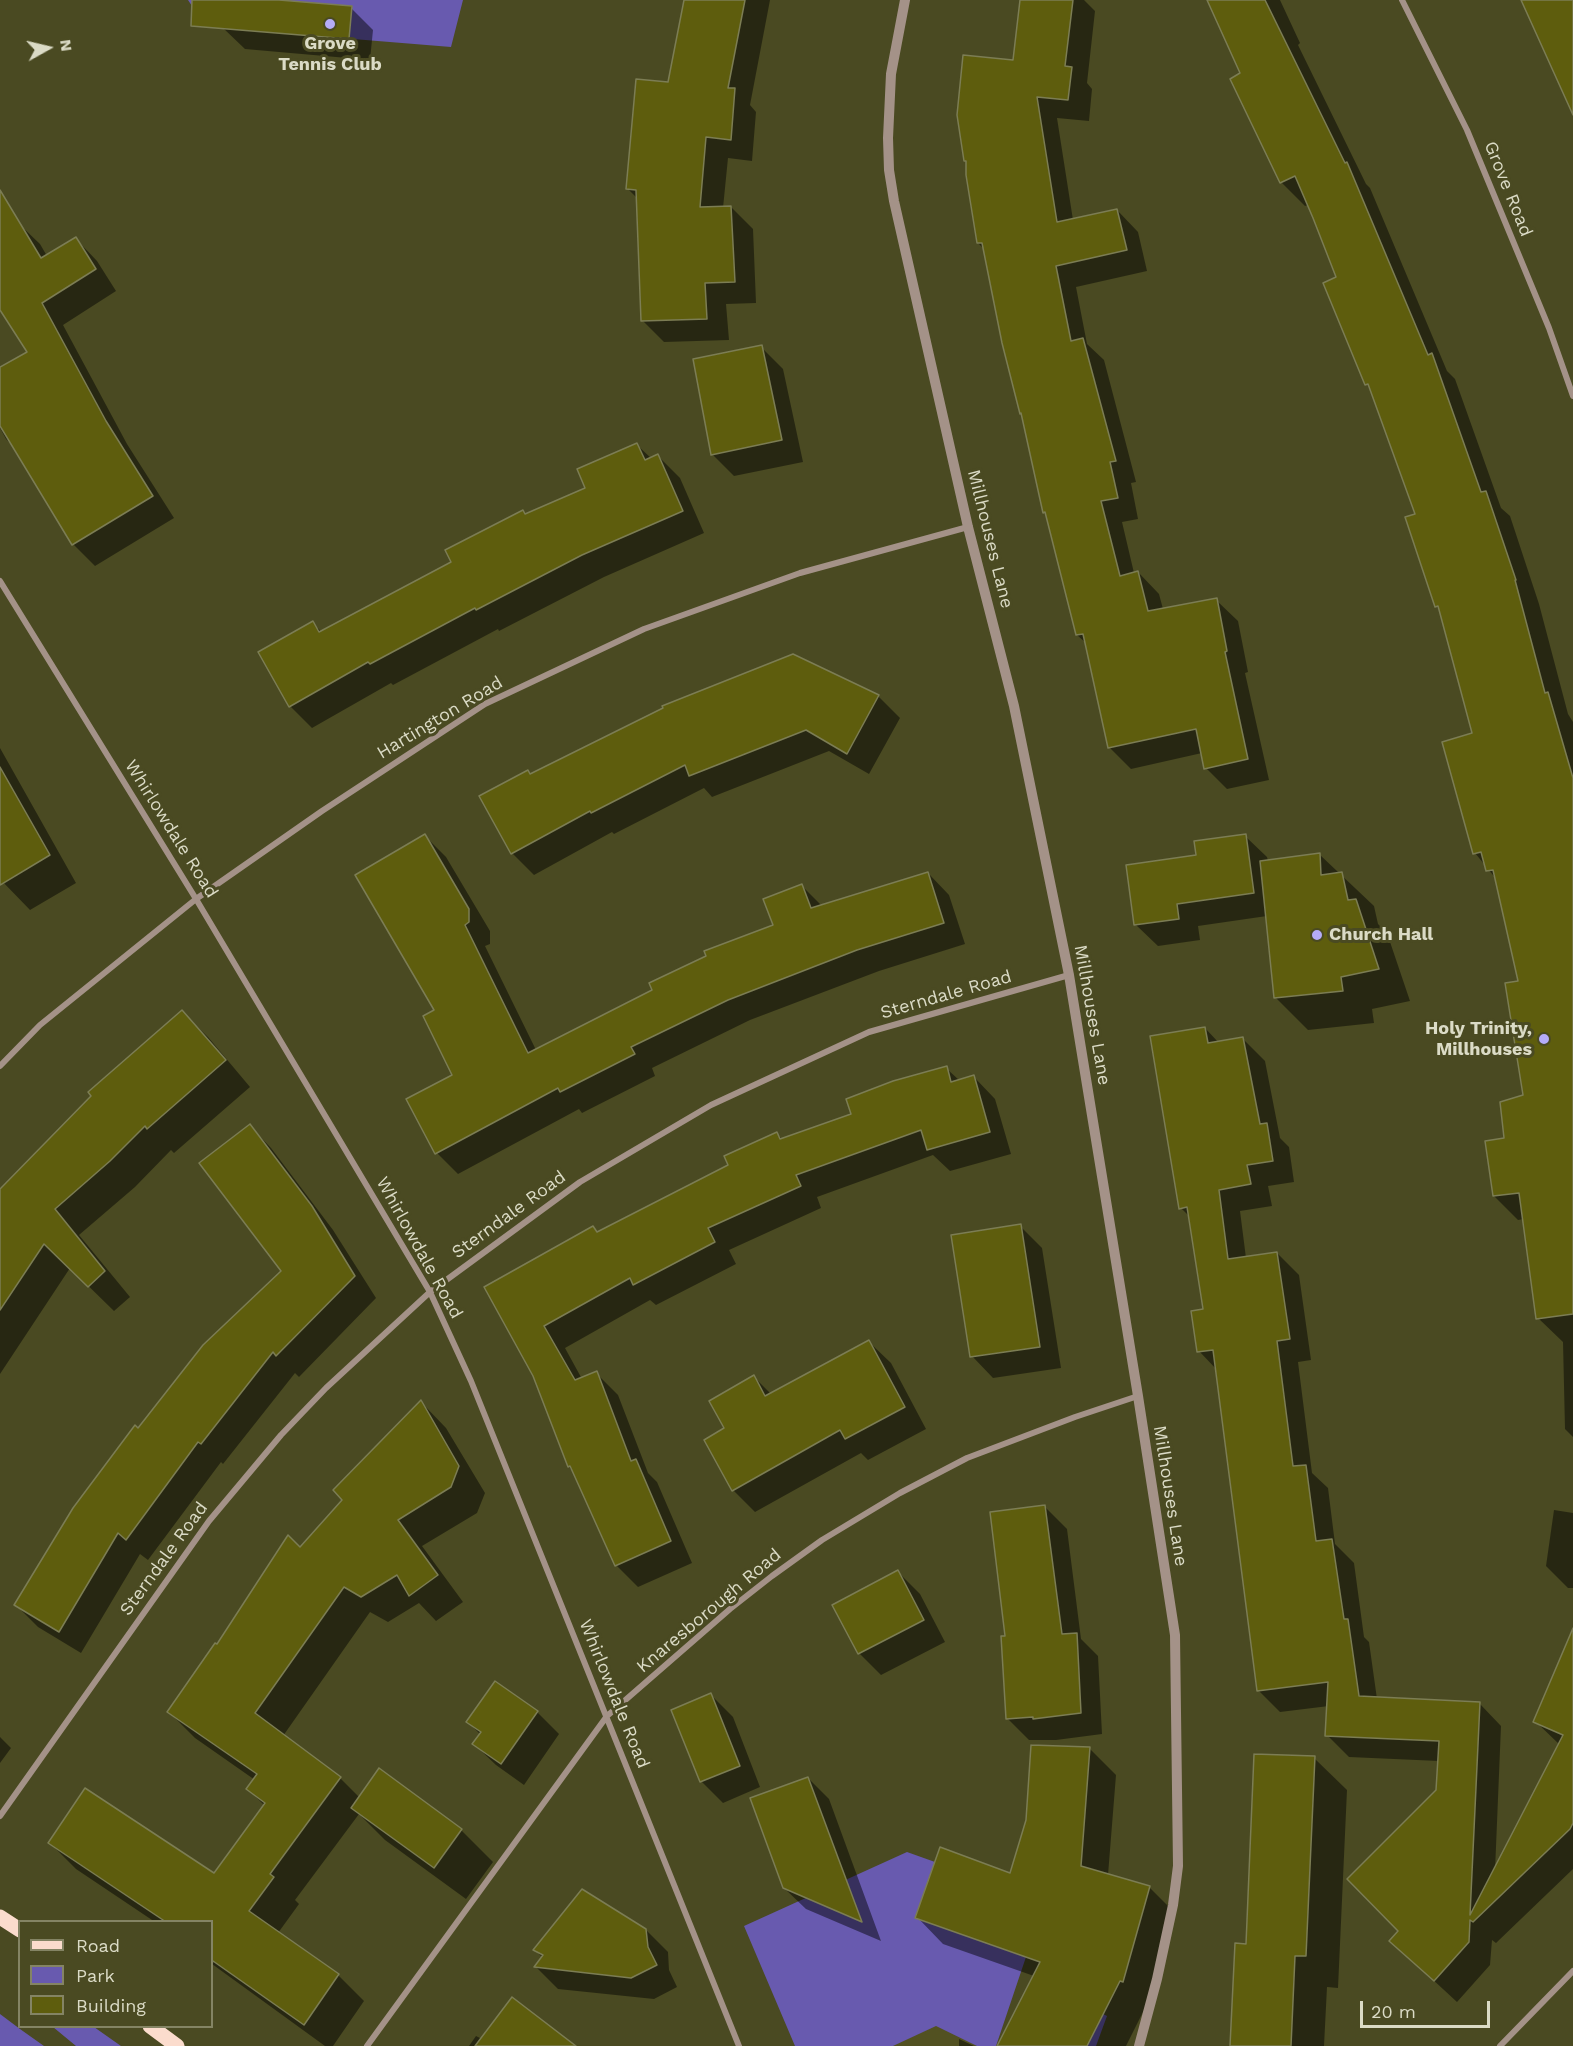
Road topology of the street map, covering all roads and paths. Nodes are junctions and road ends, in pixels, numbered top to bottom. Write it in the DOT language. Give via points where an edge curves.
graph roads {
  1 [pos="905,0"];
  2 [pos="1402,0"];
  3 [pos="1573,396"];
  4 [pos="968,527"];
  5 [pos="0,581"];
  6 [pos="196,899"];
  7 [pos="1069,975"];
  8 [pos="0,1066"];
  9 [pos="430,1292"];
  10 [pos="1138,1396"];
  11 [pos="607,1716"];
  12 [pos="0,1816"];
  13 [pos="0,1917"];
  14 [pos="18,1929"];
  15 [pos="1573,1971"];
  16 [pos="153,2028"];
  17 [pos="177,2046"];
  18 [pos="367,2046"];
  19 [pos="739,2046"];
  20 [pos="1139,2046"];
  21 [pos="1500,2046"];
  1 -- 4 [label="street, Millhouses Lane" via="891,74 889,170"];
  2 -- 3 [label="street, Grove Road" via="1467,130"];
  4 -- 6 [label="street, Hartington Road" via="800,573 644,629 485,704"];
  4 -- 7 [label="street, Millhouses Lane" via="1014,706"];
  5 -- 6 [label="street, Whirlowdale Road"];
  6 -- 8 [label="street, Hartington Road" via="40,1024"];
  6 -- 9 [label="street, Whirlowdale Road"];
  7 -- 9 [label="street, Sterndale Road" via="869,1032 711,1105 580,1182"];
  7 -- 10 [label="street, Millhouses Lane"];
  9 -- 11 [label="street, Whirlowdale Road" via="471,1381"];
  9 -- 12 [label="street, Sterndale Road" via="281,1435 209,1521"];
  10 -- 11 [label="street, Knaresborough Road" via="967,1458 822,1540 730,1610"];
  10 -- 20 [label="street, Millhouses Lane" via="1174,1635 1178,1866 1157,1979"];
  11 -- 18 [label="street, Knaresborough Road"];
  11 -- 19 [label="street, Whirlowdale Road"];
  13 -- 14 [label="main road"];
  15 -- 21 [label="street"];
  16 -- 17 [label="main road"];
}
